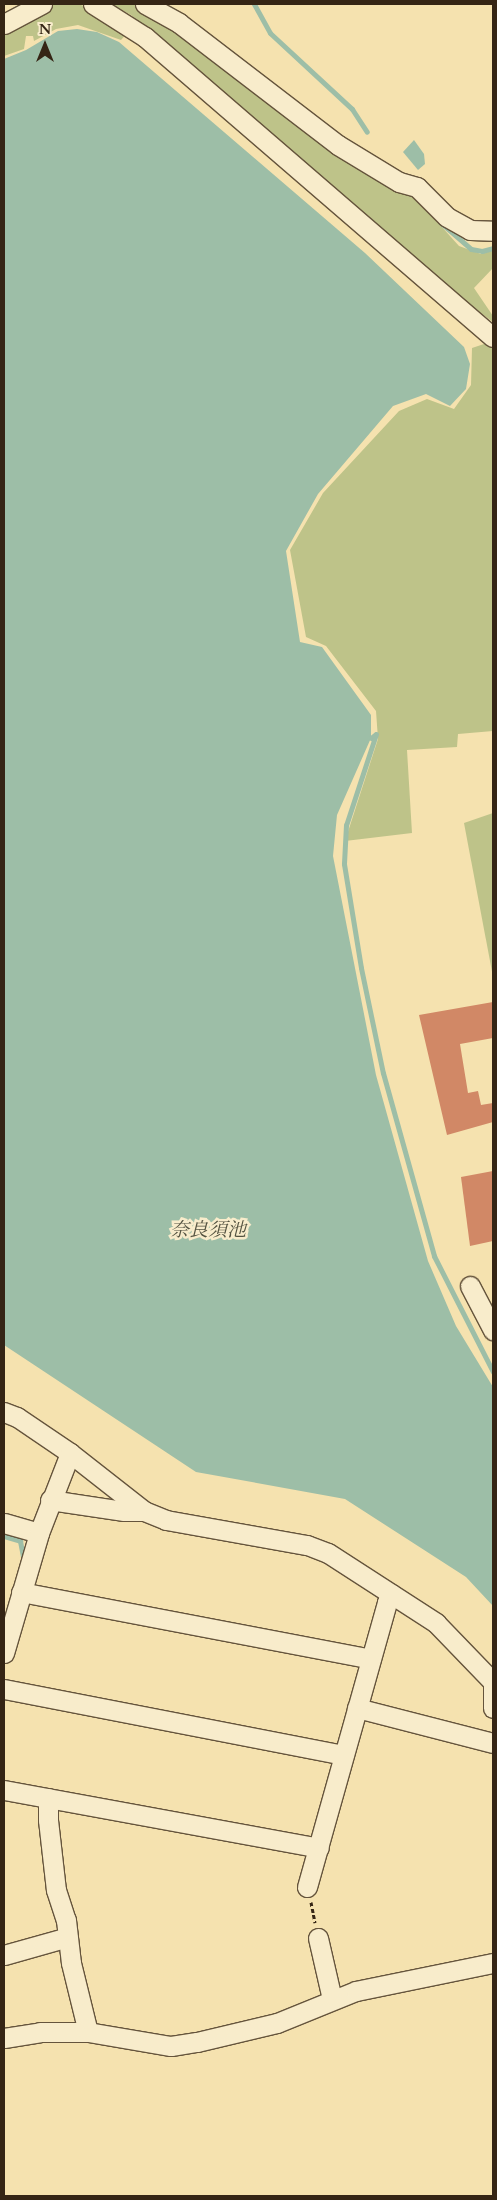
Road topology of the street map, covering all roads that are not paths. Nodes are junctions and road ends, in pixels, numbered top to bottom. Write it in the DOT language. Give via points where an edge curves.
graph roads {
  1 [pos="42,4"];
  2 [pos="93,4"];
  3 [pos="145,4"];
  4 [pos="4,24"];
  5 [pos="493,231"];
  6 [pos="493,337"];
  7 [pos="470,1286"];
  8 [pos="493,1330"];
  9 [pos="4,1412"];
  10 [pos="70,1453"];
  11 [pos="50,1500"];
  12 [pos="144,1511"];
  13 [pos="4,1523"];
  14 [pos="39,1533"];
  15 [pos="21,1592"];
  16 [pos="392,1594"];
  17 [pos="4,1653"];
  18 [pos="371,1659"];
  19 [pos="493,1682"];
  20 [pos="4,1689"];
  21 [pos="357,1708"];
  22 [pos="493,1708"];
  23 [pos="493,1743"];
  24 [pos="344,1755"];
  25 [pos="4,1790"];
  26 [pos="48,1798"];
  27 [pos="319,1848"];
  28 [pos="308,1887"];
  29 [pos="68,1937"];
  30 [pos="318,1938"];
  31 [pos="4,1955"];
  32 [pos="493,1964"];
  33 [pos="332,2000"];
  34 [pos="88,2032"];
  35 [pos="4,2038"];
  1 -- 4 [label="street"];
  2 -- 6 [label="street" via="145,37"];
  3 -- 5 [label="street" via="179,23 338,145 399,182 416,187 447,216 470,230"];
  7 -- 8 [label="street"];
  9 -- 10 [label="street"];
  10 -- 11 [label="street"];
  10 -- 12 [label="street"];
  11 -- 12 [label="street"];
  11 -- 14 [label="street"];
  12 -- 16 [label="street" via="166,1520 307,1545 328,1553"];
  13 -- 14 [label="street"];
  14 -- 15 [label="street"];
  15 -- 17 [label="street"];
  15 -- 18 [label="street"];
  16 -- 18 [label="street" via="386,1602"];
  16 -- 19 [label="street" via="436,1624"];
  18 -- 21 [label="street"];
  19 -- 22 [label="street"];
  20 -- 24 [label="street"];
  21 -- 23 [label="street"];
  21 -- 24 [label="street"];
  24 -- 27 [label="street"];
  25 -- 26 [label="street"];
  26 -- 27 [label="street"];
  26 -- 29 [label="street" via="56,1890"];
  27 -- 28 [label="street"];
  29 -- 31 [label="street"];
  29 -- 34 [label="street"];
  30 -- 33 [label="street"];
  32 -- 33 [label="street" via="393,1982"];
  33 -- 34 [label="street" via="277,2023 171,2046"];
  34 -- 35 [label="street" via="40,2032"];
}
